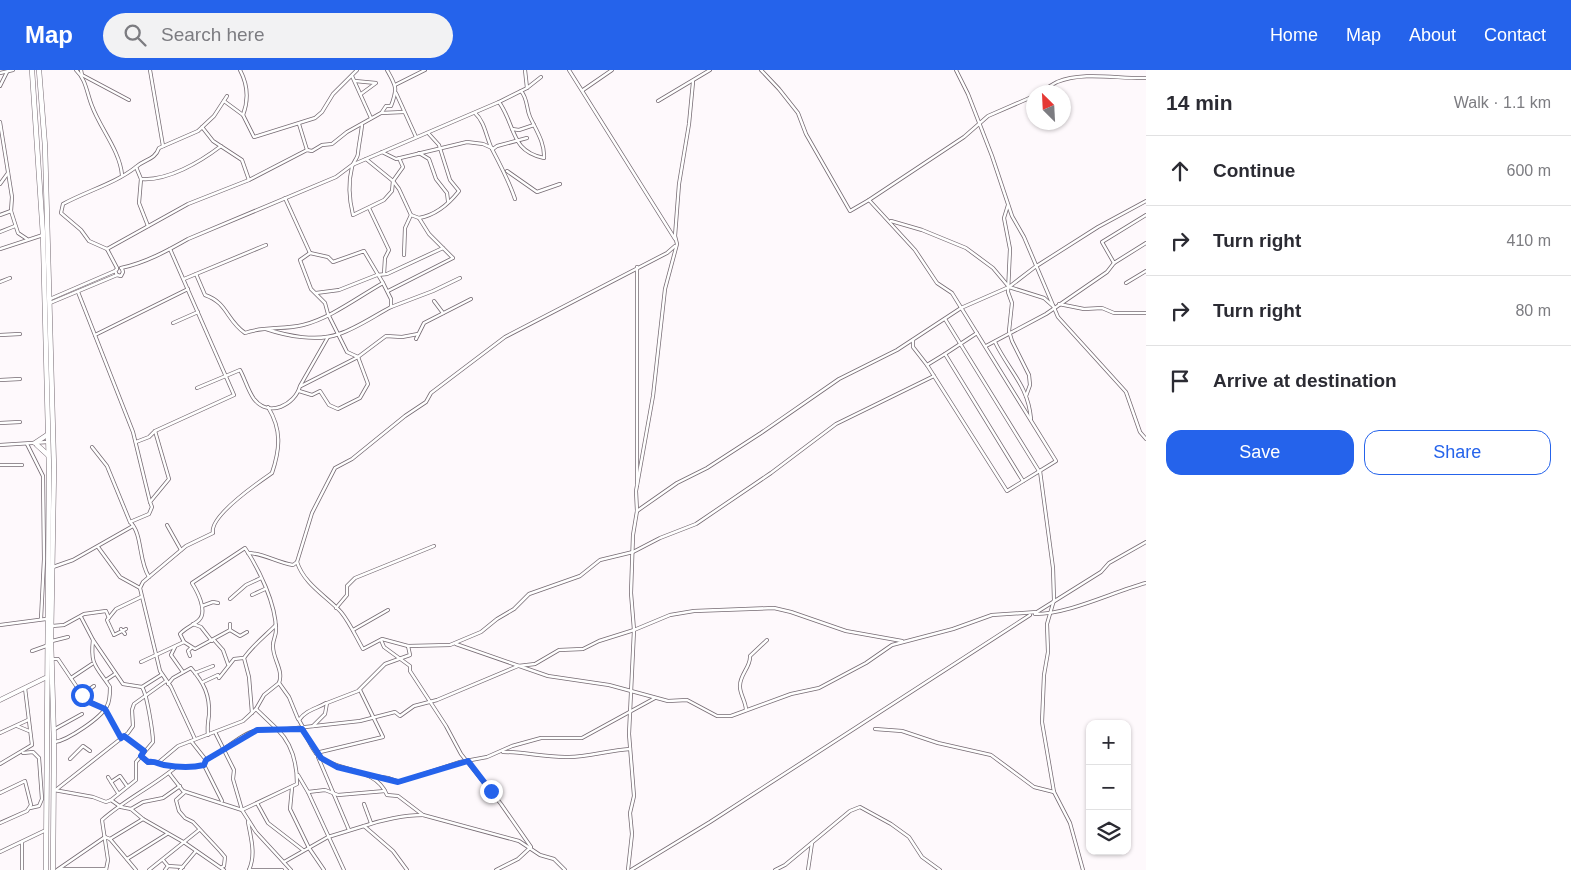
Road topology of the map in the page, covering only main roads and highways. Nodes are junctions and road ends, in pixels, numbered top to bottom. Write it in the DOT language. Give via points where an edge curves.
graph roads {
  1 [pos="32,70"];
  2 [pos="39,70"];
  3 [pos="47,434"];
  4 [pos="50,444"];
  5 [pos="48,455"];
  6 [pos="46,870"];
  7 [pos="52,870"];
  1 -- 3 [label="highway" via="43,235"];
  2 -- 4 [label="highway" via="50,301"];
  3 -- 4 [label="highway"];
  3 -- 5 [label="highway" via="32,444"];
  4 -- 5 [label="highway"];
  4 -- 7 [label="highway" via="54,742"];
  5 -- 6 [label="highway" via="44,619"];
}
